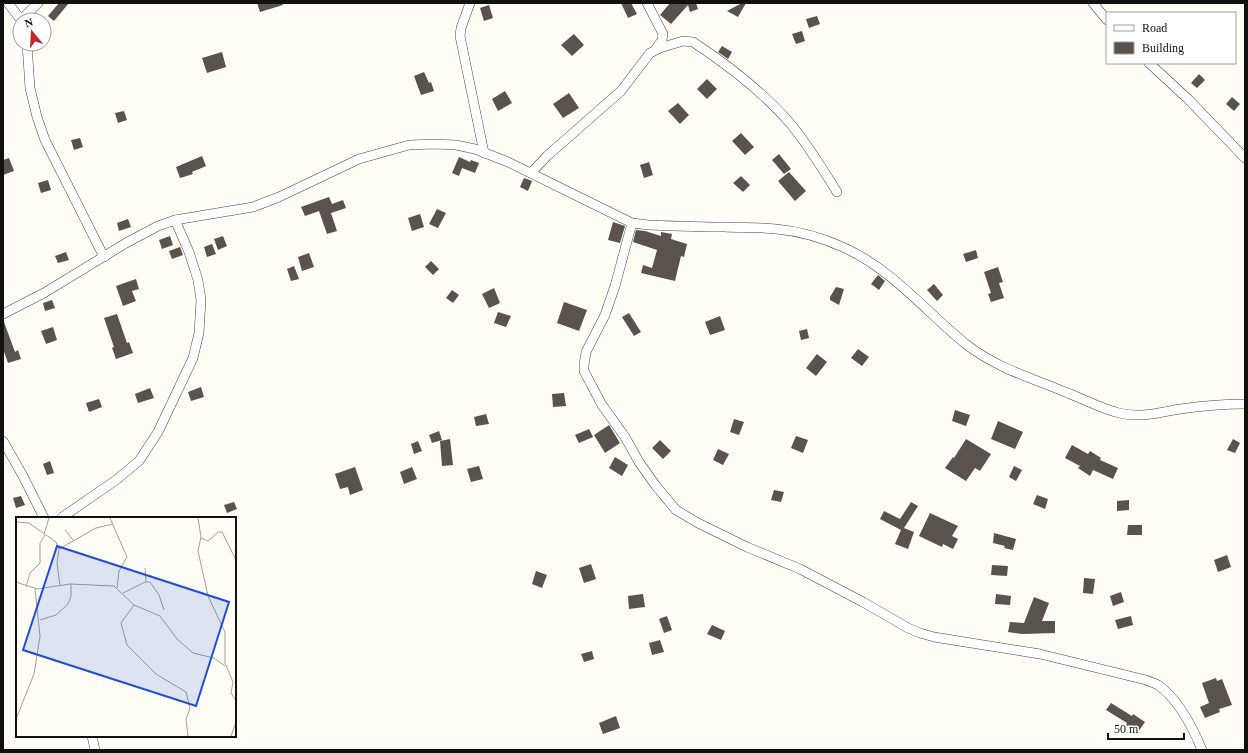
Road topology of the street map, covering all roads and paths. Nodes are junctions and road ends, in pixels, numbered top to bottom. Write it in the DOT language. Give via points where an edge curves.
graph roads {
  1 [pos="8,3"];
  2 [pos="38,3"];
  3 [pos="470,3"];
  4 [pos="646,3"];
  5 [pos="1092,3"];
  6 [pos="15,12"];
  7 [pos="29,12"];
  8 [pos="1106,19"];
  9 [pos="654,51"];
  10 [pos="28,52"];
  11 [pos="1150,64"];
  12 [pos="484,153"];
  13 [pos="1245,158"];
  14 [pos="531,173"];
  15 [pos="837,192"];
  16 [pos="175,220"];
  17 [pos="632,223"];
  18 [pos="104,257"];
  19 [pos="3,314"];
  20 [pos="1245,404"];
  21 [pos="3,441"];
  22 [pos="44,517"];
  23 [pos="62,517"];
  24 [pos="92,737"];
  25 [pos="95,750"];
  26 [pos="1202,750"];
  1 -- 6 [label="street"];
  2 -- 7 [label="street"];
  3 -- 12 [label="street" via="460,36"];
  4 -- 9 [label="street" via="663,34"];
  5 -- 8 [label="street"];
  9 -- 14 [label="street" via="621,91"];
  9 -- 15 [label="street" via="683,41 693,42 733,70 789,122"];
  10 -- 18 [label="street" via="30,88 45,140"];
  11 -- 13 [label="street"];
  12 -- 14 [label="street"];
  12 -- 16 [label="street" via="456,145 409,145 359,159 253,207"];
  14 -- 17 [label="street"];
  16 -- 18 [label="street" via="158,226"];
  16 -- 23 [label="street" via="189,252 201,300 199,333 193,358 158,432 139,461"];
  17 -- 20 [label="street" via="775,229 826,240 873,263 946,327 981,355 1003,368 1119,413 1139,416 1200,406"];
  17 -- 26 [label="street" via="615,286 605,314 586,352 584,371 602,405 639,462 676,510 712,530 800,569 920,633 1040,654 1146,680 1157,685 1170,696 1188,722"];
  18 -- 19 [label="street"];
  21 -- 22 [label="street"];
  24 -- 25 [label="street"];
}
